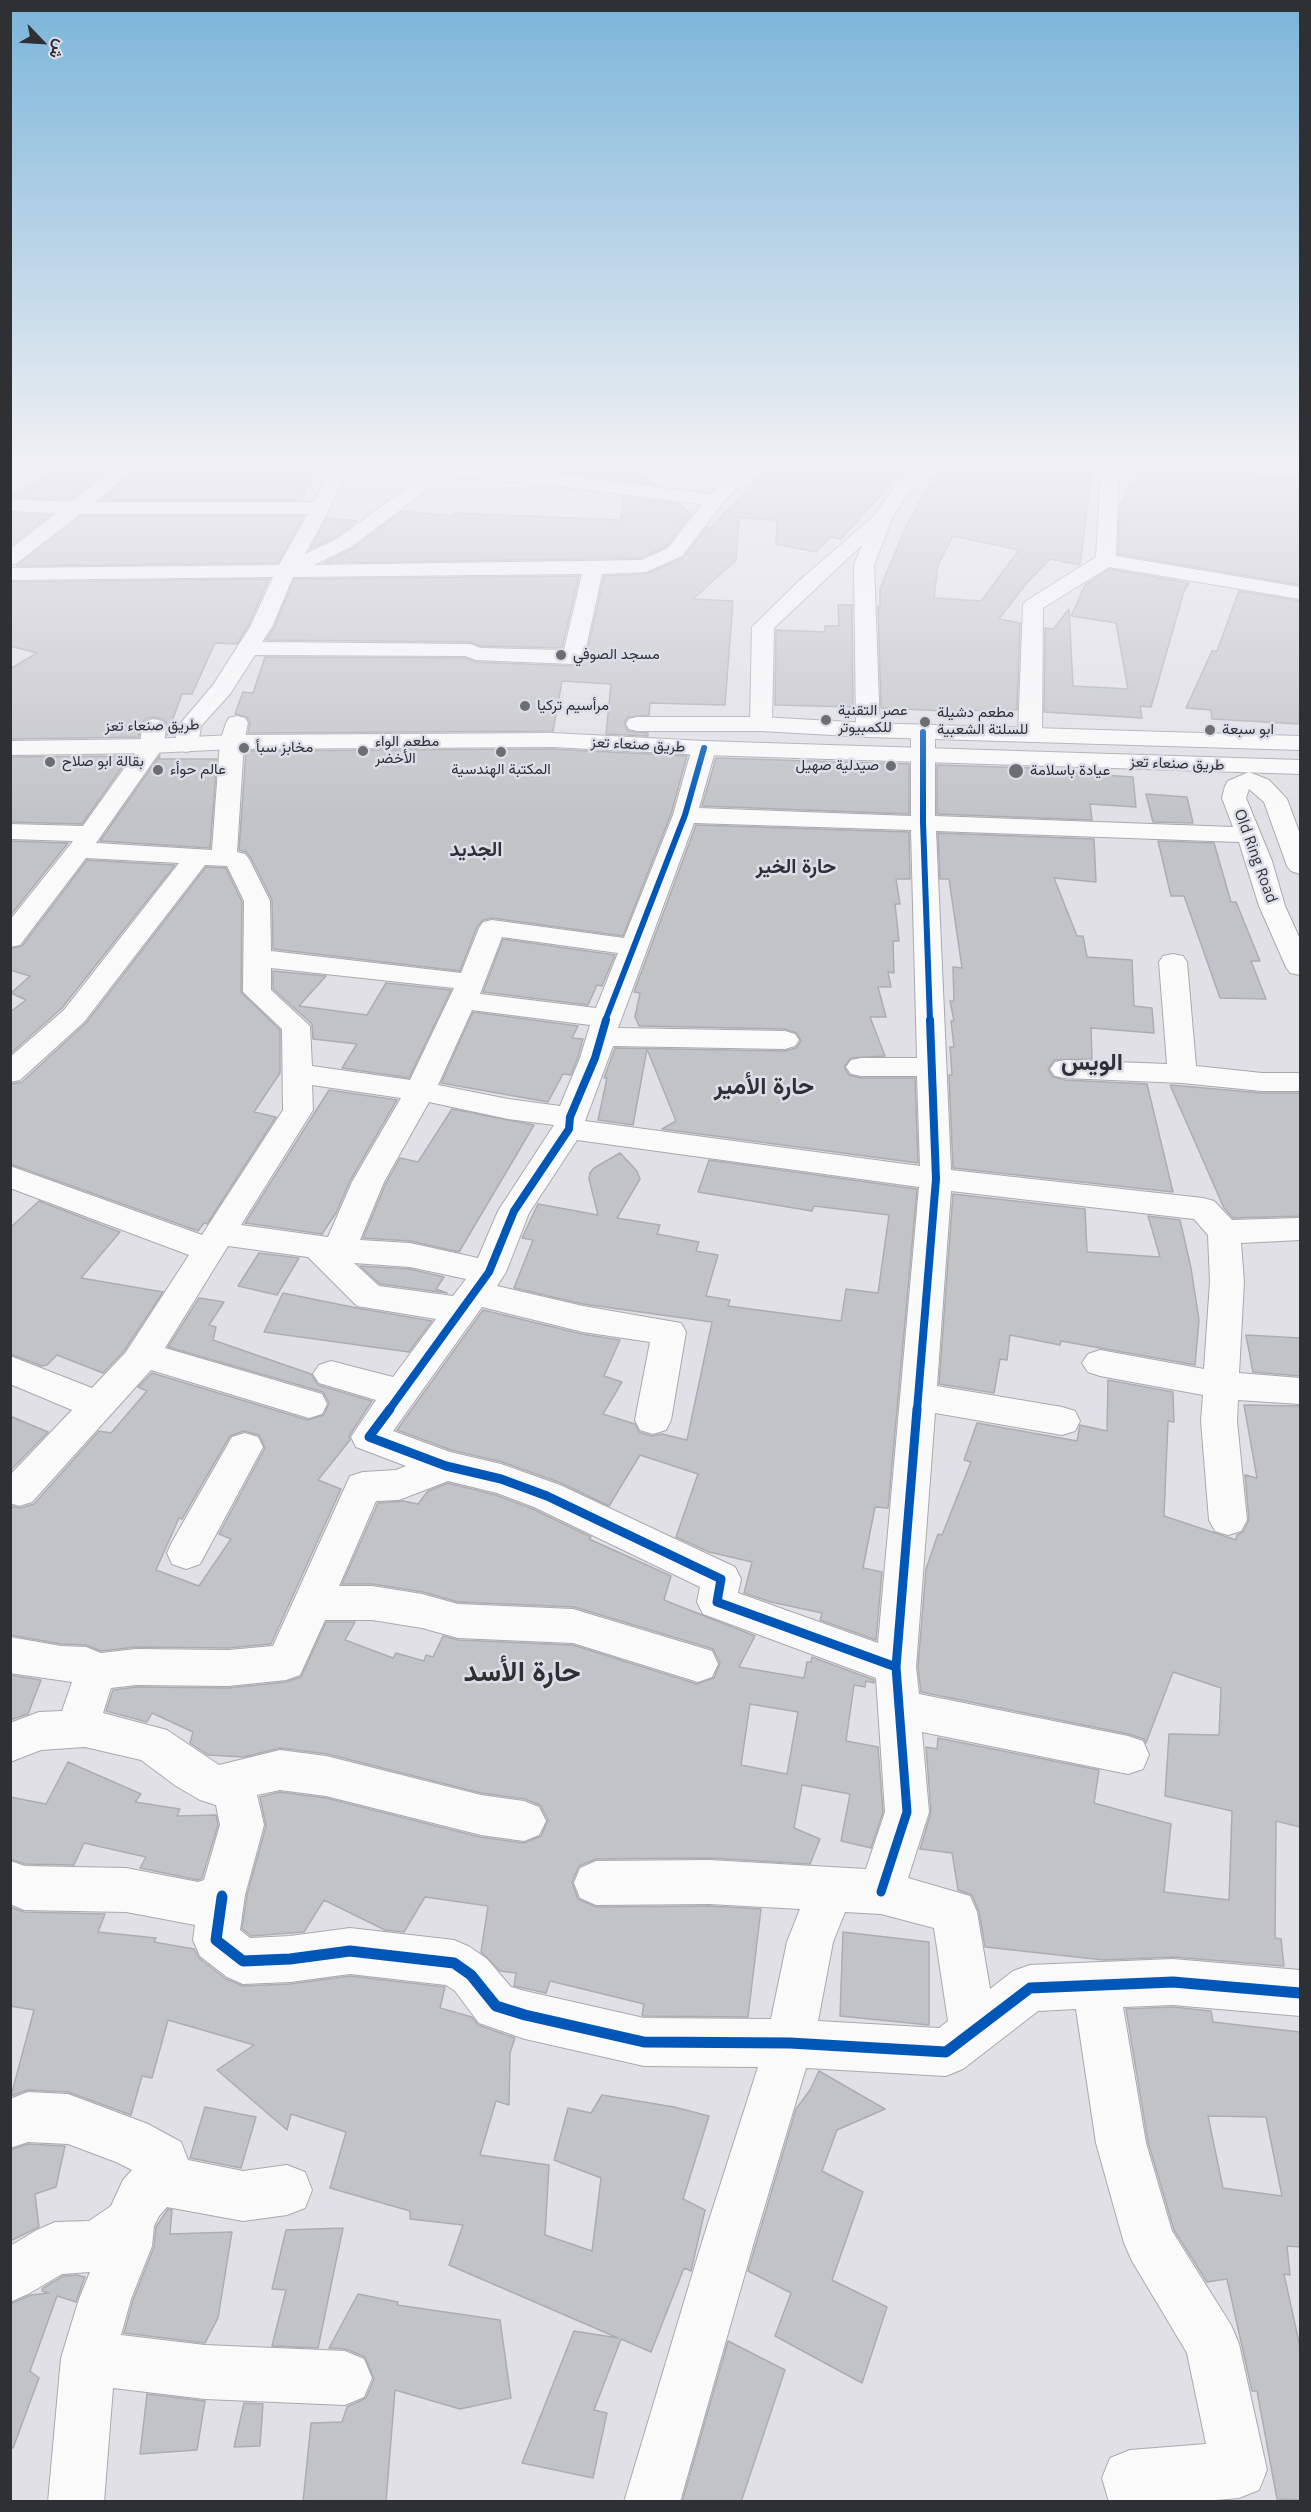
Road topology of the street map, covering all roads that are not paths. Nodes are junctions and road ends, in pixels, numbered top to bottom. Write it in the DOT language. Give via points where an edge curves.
graph roads {
  1 [pos="281,582"];
  2 [pos="590,582"];
  3 [pos="809,582"];
  4 [pos="864,582"];
  5 [pos="1070,582"];
  6 [pos="1233,582"];
  7 [pos="1300,594"];
  8 [pos="248,648"];
  9 [pos="761,724"];
  10 [pos="10,729"];
  11 [pos="868,730"];
  12 [pos="235,733"];
  13 [pos="1030,734"];
  14 [pos="188,735"];
  15 [pos="153,736"];
  16 [pos="922,743"];
  17 [pos="1300,743"];
  18 [pos="10,748"];
  19 [pos="704,748"];
  20 [pos="1300,767"];
  21 [pos="1246,773"];
  22 [pos="685,815"];
  23 [pos="923,822"];
  24 [pos="10,831"];
  25 [pos="1248,835"];
  26 [pos="85,842"];
  27 [pos="210,858"];
  28 [pos="1300,866"];
  29 [pos="10,939"];
  30 [pos="633,947"];
  31 [pos="257,958"];
  32 [pos="1173,962"];
  33 [pos="1300,967"];
  34 [pos="467,991"];
  35 [pos="603,1028"];
  36 [pos="785,1040"];
  37 [pos="861,1067"];
  38 [pos="932,1067"];
  39 [pos="1065,1068"];
  40 [pos="10,1073"];
  41 [pos="297,1073"];
  42 [pos="1182,1074"];
  43 [pos="1300,1082"];
  44 [pos="420,1091"];
  45 [pos="569,1123"];
  46 [pos="10,1176"];
  47 [pos="936,1179"];
  48 [pos="1300,1229"];
  49 [pos="1224,1232"];
  50 [pos="214,1242"];
  51 [pos="328,1248"];
  52 [pos="474,1292"];
  53 [pos="142,1354"];
  54 [pos="1100,1362"];
  55 [pos="10,1370"];
  56 [pos="331,1374"];
  57 [pos="1221,1385"];
  58 [pos="1300,1391"];
  59 [pos="399,1392"];
  60 [pos="918,1396"];
  61 [pos="309,1404"];
  62 [pos="96,1405"];
  63 [pos="653,1420"];
  64 [pos="1062,1421"];
  65 [pos="245,1447"];
  66 [pos="446,1466"];
  67 [pos="19,1491"];
  68 [pos="1228,1520"];
  69 [pos="190,1555"];
  70 [pos="312,1603"];
  71 [pos="10,1655"];
  72 [pos="698,1664"];
  73 [pos="896,1667"];
  74 [pos="96,1671"];
  75 [pos="900,1709"];
  76 [pos="77,1728"];
  77 [pos="10,1743"];
  78 [pos="1128,1755"];
  79 [pos="233,1781"];
  80 [pos="524,1821"];
  81 [pos="10,1882"];
  82 [pos="596,1882"];
  83 [pos="831,1889"];
  84 [pos="881,1892"];
  85 [pos="222,1895"];
  86 [pos="1096,1985"];
  87 [pos="1300,1993"];
  88 [pos="973,2032"];
  89 [pos="790,2043"];
  90 [pos="10,2124"];
  91 [pos="158,2180"];
  92 [pos="287,2190"];
  93 [pos="129,2224"];
  94 [pos="10,2276"];
  95 [pos="88,2358"];
  96 [pos="345,2378"];
  97 [pos="76,2502"];
  98 [pos="652,2502"];
  99 [pos="1137,2502"];
  1 -- 8 [label="main road"];
  2 -- 8 [label="main road" via="573,657 476,654 470,650"];
  3 -- 9 [label="main road" via="763,627"];
  4 -- 11 [label="main road"];
  5 -- 13 [label="main road" via="1033,605"];
  6 -- 7 [label="main road"];
  8 -- 14 [label="main road"];
  9 -- 11 [label="main road, طريق صنعاء تعز"];
  9 -- 12 [label="main road, طريق صنعاء تعز" via="326,722"];
  10 -- 15 [label="main road, طريق صنعاء تعز"];
  11 -- 16 [label="main road, طريق صنعاء تعز"];
  12 -- 14 [label="main road, طريق صنعاء تعز"];
  12 -- 19 [label="main road, طريق صنعاء تعز" via="553,740"];
  12 -- 27 [label="main road"];
  13 -- 16 [label="main road, طريق صنعاء تعز"];
  13 -- 17 [label="main road, طريق صنعاء تعز"];
  14 -- 15 [label="main road, طريق صنعاء تعز"];
  15 -- 18 [label="main road, طريق صنعاء تعز"];
  15 -- 26 [label="main road"];
  16 -- 19 [label="main road, طريق صنعاء تعز"];
  16 -- 21 [label="main road, طريق صنعاء تعز"];
  16 -- 23 [label="main road"];
  19 -- 22 [label="main road"];
  20 -- 21 [label="main road, طريق صنعاء تعز"];
  21 -- 25 [label="main road, Old Ring Road" via="1234,798"];
  21 -- 28 [label="main road, Old Ring Road" via="1275,799"];
  22 -- 23 [label="main road"];
  22 -- 30 [label="main road"];
  23 -- 25 [label="main road"];
  23 -- 38 [label="main road"];
  24 -- 26 [label="main road"];
  25 -- 33 [label="main road, Old Ring Road" via="1272,906"];
  26 -- 27 [label="main road"];
  26 -- 29 [label="main road"];
  27 -- 31 [label="main road" via="236,859 257,901"];
  27 -- 40 [label="main road" via="74,1016"];
  30 -- 34 [label="main road" via="492,928"];
  30 -- 35 [label="main road"];
  31 -- 34 [label="main road"];
  31 -- 41 [label="main road" via="256,992 296,1026"];
  32 -- 42 [label="main road"];
  34 -- 35 [label="main road"];
  34 -- 44 [label="main road"];
  35 -- 36 [label="main road"];
  35 -- 45 [label="main road"];
  37 -- 38 [label="main road"];
  38 -- 47 [label="main road"];
  39 -- 42 [label="main road"];
  41 -- 44 [label="main road"];
  41 -- 50 [label="main road" via="298,1110"];
  42 -- 43 [label="main road"];
  44 -- 45 [label="main road"];
  44 -- 51 [label="main road"];
  45 -- 47 [label="main road"];
  45 -- 52 [label="main road" via="514,1211"];
  46 -- 50 [label="main road"];
  47 -- 49 [label="main road" via="1203,1209"];
  47 -- 60 [label="main road"];
  48 -- 49 [label="main road"];
  49 -- 57 [label="main road" via="1227,1282"];
  50 -- 51 [label="main road"];
  50 -- 53 [label="main road"];
  51 -- 52 [label="main road" via="410,1255"];
  51 -- 52 [label="main road" via="369,1297"];
  52 -- 59 [label="main road"];
  52 -- 63 [label="main road" via="583,1319 669,1332"];
  53 -- 61 [label="main road"];
  53 -- 62 [label="main road"];
  54 -- 57 [label="main road"];
  55 -- 62 [label="main road"];
  56 -- 59 [label="main road"];
  57 -- 58 [label="main road"];
  57 -- 68 [label="main road" via="1219,1421"];
  59 -- 66 [label="main road" via="369,1437"];
  60 -- 64 [label="main road"];
  60 -- 73 [label="main road"];
  62 -- 67 [label="main road"];
  65 -- 69 [label="main road"];
  66 -- 70 [label="main road" via="399,1485 363,1487"];
  66 -- 73 [label="main road" via="501,1479 547,1496 721,1580 717,1602"];
  70 -- 72 [label="main road" via="372,1603 458,1621 573,1626"];
  70 -- 74 [label="main road" via="286,1662 228,1668 136,1667"];
  71 -- 74 [label="main road" via="86,1665 90,1671"];
  73 -- 75 [label="main road"];
  74 -- 76 [label="main road"];
  75 -- 78 [label="main road"];
  75 -- 84 [label="main road" via="907,1812"];
  76 -- 77 [label="main road" via="39,1731"];
  76 -- 79 [label="main road" via="152,1743 215,1786"];
  79 -- 80 [label="main road" via="280,1770 326,1776 481,1815"];
  79 -- 85 [label="main road" via="242,1825"];
  81 -- 85 [label="main road" via="24,1888 126,1890 198,1904"];
  82 -- 83 [label="main road" via="709,1882"];
  83 -- 84 [label="main road"];
  83 -- 89 [label="main road" via="810,1942"];
  84 -- 88 [label="main road" via="954,1912"];
  85 -- 89 [label="main road" via="216,1940 243,1960 350,1952 454,1963 471,1975 496,2006 525,2015 644,2042"];
  86 -- 87 [label="main road" via="1173,1982"];
  86 -- 88 [label="main road" via="1030,1988"];
  86 -- 99 [label="main road" via="1121,2144 1150,2243 1212,2344 1239,2470 1130,2478"];
  88 -- 89 [label="main road" via="946,2052"];
  89 -- 98 [label="main road"];
  90 -- 91 [label="main road" via="28,2117 68,2119 130,2142 163,2160"];
  91 -- 92 [label="main road" via="243,2196"];
  91 -- 93 [label="main road" via="141,2198"];
  93 -- 94 [label="main road" via="96,2246 55,2248"];
  93 -- 95 [label="main road" via="126,2246"];
  95 -- 96 [label="main road" via="205,2372"];
  95 -- 97 [label="main road"];
}
